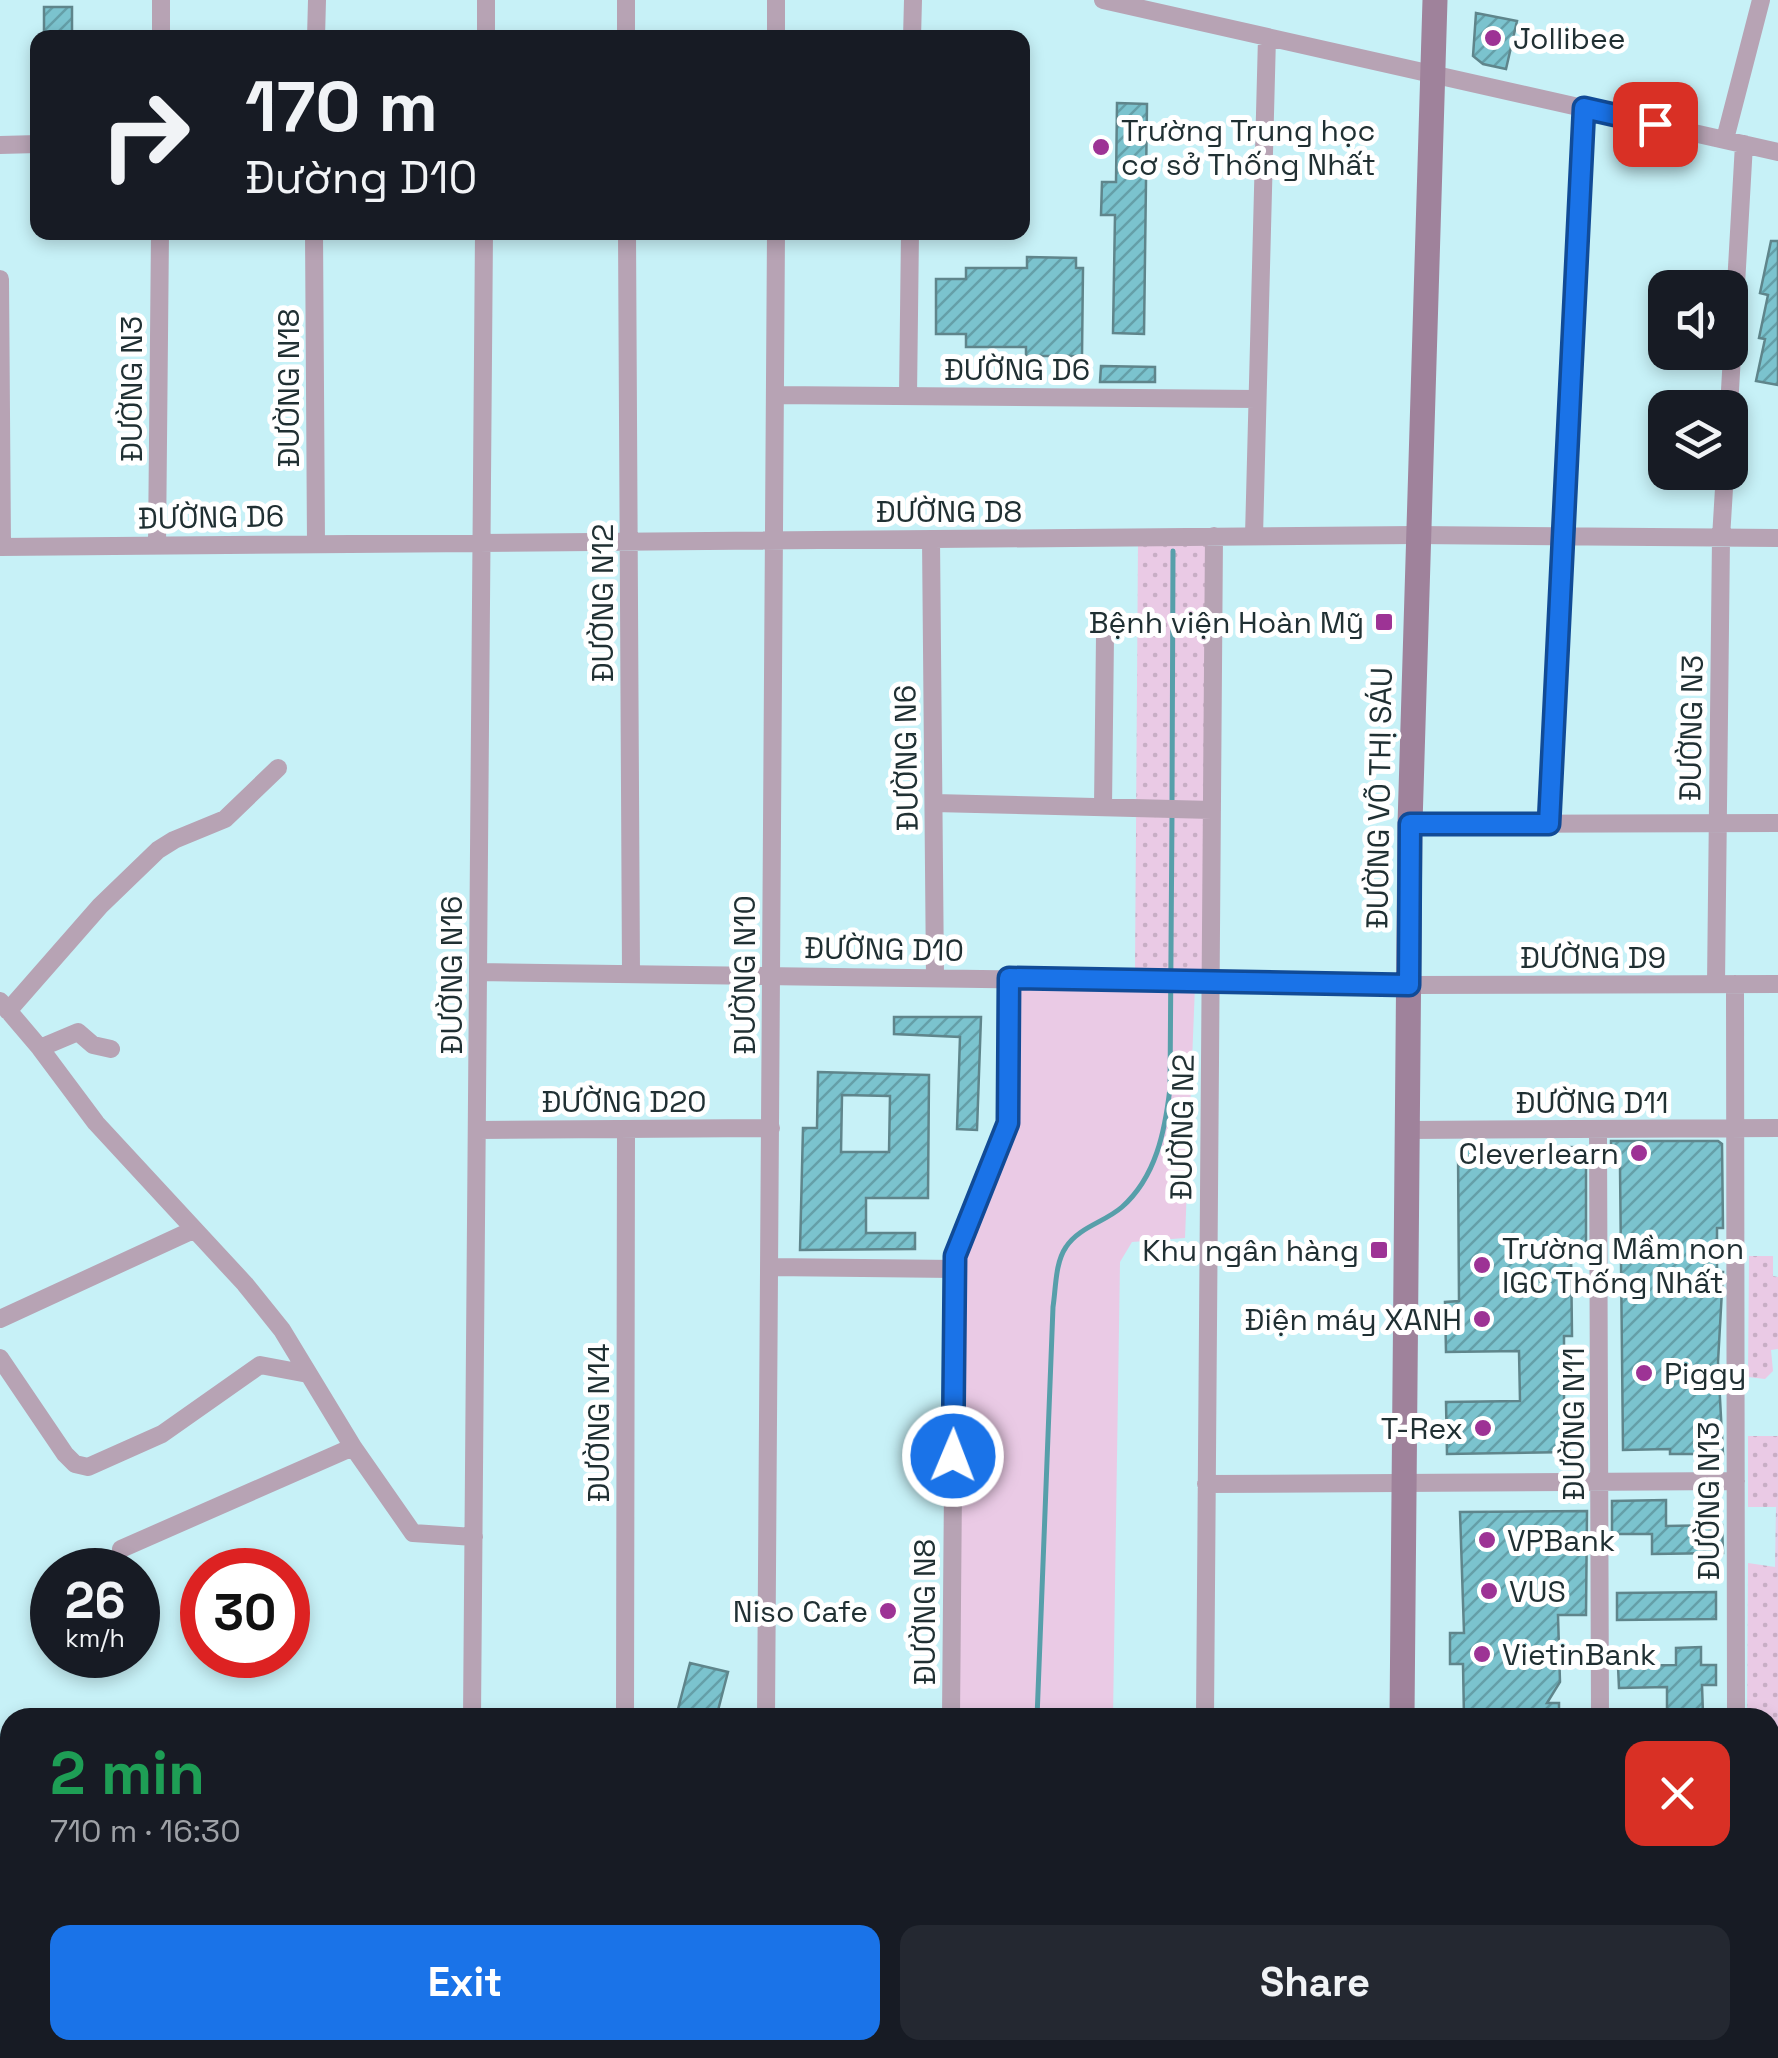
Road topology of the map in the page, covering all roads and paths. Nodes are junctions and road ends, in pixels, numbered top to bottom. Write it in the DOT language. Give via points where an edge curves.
graph roads {
  1 [pos="161,0"];
  2 [pos="317,0"];
  3 [pos="486,0"];
  4 [pos="626,0"];
  5 [pos="776,0"];
  6 [pos="913,0"];
  7 [pos="1103,0"];
  8 [pos="1435,0"];
  9 [pos="1761,0"];
  10 [pos="161,30"];
  11 [pos="316,30"];
  12 [pos="486,30"];
  13 [pos="626,30"];
  14 [pos="776,30"];
  15 [pos="912,30"];
  16 [pos="1267,37"];
  17 [pos="1431,74"];
  18 [pos="1584,108"];
  19 [pos="1735,142"];
  20 [pos="30,144"];
  21 [pos="0,145"];
  22 [pos="1778,152"];
  23 [pos="160,240"];
  24 [pos="314,240"];
  25 [pos="484,240"];
  26 [pos="627,240"];
  27 [pos="776,240"];
  28 [pos="910,240"];
  29 [pos="0,279"];
  30 [pos="0,299"];
  31 [pos="1729,390"];
  32 [pos="776,395"];
  33 [pos="908,396"];
  34 [pos="1258,399"];
  35 [pos="1724,490"];
  36 [pos="1416,535"];
  37 [pos="1214,536"];
  38 [pos="1254,536"];
  39 [pos="1563,536"];
  40 [pos="931,538"];
  41 [pos="1722,538"];
  42 [pos="1778,538"];
  43 [pos="775,540"];
  44 [pos="629,541"];
  45 [pos="482,542"];
  46 [pos="316,544"];
  47 [pos="157,546"];
  48 [pos="1,548"];
  49 [pos="1105,636"];
  50 [pos="278,768"];
  51 [pos="934,803"];
  52 [pos="1104,807"];
  53 [pos="1212,810"];
  54 [pos="1778,822"];
  55 [pos="1716,823"];
  56 [pos="1410,824"];
  57 [pos="1549,824"];
  58 [pos="478,972"];
  59 [pos="631,974"];
  60 [pos="772,976"];
  61 [pos="935,977"];
  62 [pos="1009,978"];
  63 [pos="1211,980"];
  64 [pos="1726,984"];
  65 [pos="1778,984"];
  66 [pos="1409,985"];
  67 [pos="4,1006"];
  68 [pos="40,1048"];
  69 [pos="111,1049"];
  70 [pos="770,1128"];
  71 [pos="1735,1128"];
  72 [pos="1778,1128"];
  73 [pos="626,1129"];
  74 [pos="477,1130"];
  75 [pos="1407,1130"];
  76 [pos="1598,1130"];
  77 [pos="194,1230"];
  78 [pos="770,1267"];
  79 [pos="955,1269"];
  80 [pos="0,1319"];
  81 [pos="0,1358"];
  82 [pos="308,1374"];
  83 [pos="353,1447"];
  84 [pos="1736,1481"];
  85 [pos="1601,1482"];
  86 [pos="1206,1484"];
  87 [pos="1405,1484"];
  88 [pos="474,1537"];
  89 [pos="124,1548"];
  90 [pos="472,1708"];
  91 [pos="626,1708"];
  92 [pos="766,1708"];
  93 [pos="951,1708"];
  94 [pos="1205,1708"];
  95 [pos="1402,1708"];
  96 [pos="1600,1708"];
  97 [pos="1736,1708"];
  1 -- 10 [label="street"];
  2 -- 11 [label="street"];
  3 -- 12 [label="street"];
  4 -- 13 [label="street"];
  5 -- 14 [label="street"];
  6 -- 15 [label="street"];
  7 -- 16 [label="street"];
  8 -- 17 [label="main road, ĐƯỜNG VÕ THỊ SÁU"];
  9 -- 19 [label="street"];
  16 -- 17 [label="street"];
  16 -- 34 [label="street"];
  17 -- 18 [label="street"];
  17 -- 36 [label="main road, ĐƯỜNG VÕ THỊ SÁU"];
  18 -- 19 [label="street"];
  18 -- 39 [label="street"];
  19 -- 22 [label="street"];
  19 -- 31 [label="street"];
  20 -- 21 [label="street"];
  23 -- 47 [label="street, ĐƯỜNG N3"];
  24 -- 46 [label="street, ĐƯỜNG N18"];
  25 -- 45 [label="street, ĐƯỜNG N16"];
  26 -- 44 [label="street, ĐƯỜNG N12"];
  27 -- 32 [label="street, ĐƯỜNG N10"];
  28 -- 33 [label="street"];
  29 -- 30 [label="street"];
  30 -- 48 [label="street"];
  32 -- 33 [label="street, ĐƯỜNG D6"];
  32 -- 43 [label="street, ĐƯỜNG N10"];
  33 -- 34 [label="street, ĐƯỜNG D6"];
  34 -- 38 [label="street"];
  35 -- 41 [label="street, ĐƯỜNG N3"];
  36 -- 38 [label="street, ĐƯỜNG D8"];
  36 -- 39 [label="street, ĐƯỜNG D8"];
  36 -- 56 [label="main road, ĐƯỜNG VÕ THỊ SÁU"];
  37 -- 38 [label="street, ĐƯỜNG D8"];
  37 -- 40 [label="street, ĐƯỜNG D8"];
  37 -- 53 [label="street, ĐƯỜNG N2"];
  39 -- 41 [label="street, ĐƯỜNG D8"];
  39 -- 57 [label="street"];
  40 -- 43 [label="street, ĐƯỜNG D8"];
  40 -- 51 [label="street, ĐƯỜNG N6"];
  41 -- 42 [label="street, ĐƯỜNG D8"];
  41 -- 55 [label="street, ĐƯỜNG N3"];
  43 -- 44 [label="street, ĐƯỜNG D8"];
  43 -- 60 [label="street, ĐƯỜNG N10"];
  44 -- 45 [label="street, ĐƯỜNG D8"];
  44 -- 59 [label="street, ĐƯỜNG N12"];
  45 -- 46 [label="street, ĐƯỜNG D6"];
  45 -- 58 [label="street, ĐƯỜNG N16"];
  46 -- 47 [label="street, ĐƯỜNG D6"];
  47 -- 48 [label="street, ĐƯỜNG D6"];
  49 -- 52 [label="street"];
  50 -- 67 [label="street" via="225,819 158,850"];
  51 -- 52 [label="street"];
  51 -- 61 [label="street, ĐƯỜNG N6"];
  52 -- 53 [label="street"];
  53 -- 63 [label="street, ĐƯỜNG N2"];
  54 -- 55 [label="street"];
  55 -- 57 [label="street"];
  55 -- 64 [label="street, ĐƯỜNG N3"];
  56 -- 57 [label="street"];
  56 -- 66 [label="main road, ĐƯỜNG VÕ THỊ SÁU"];
  58 -- 59 [label="street, ĐƯỜNG D10"];
  58 -- 74 [label="street, ĐƯỜNG N16"];
  59 -- 60 [label="street, ĐƯỜNG D10"];
  60 -- 61 [label="street, ĐƯỜNG D10"];
  60 -- 70 [label="street, ĐƯỜNG N10"];
  61 -- 62 [label="street, ĐƯỜNG D10"];
  62 -- 63 [label="street, ĐƯỜNG D10"];
  62 -- 79 [label="street, ĐƯỜNG N8" via="1008,1123"];
  63 -- 66 [label="street, ĐƯỜNG D10"];
  63 -- 86 [label="street, ĐƯỜNG N2"];
  64 -- 65 [label="street, ĐƯỜNG D9"];
  64 -- 66 [label="street, ĐƯỜNG D9"];
  64 -- 71 [label="street, ĐƯỜNG N13"];
  66 -- 75 [label="main road, ĐƯỜNG VÕ THỊ SÁU"];
  67 -- 68 [label="street"];
  68 -- 69 [label="street" via="78,1032"];
  68 -- 77 [label="street" via="96,1123"];
  70 -- 73 [label="street, ĐƯỜNG D20"];
  70 -- 78 [label="street, ĐƯỜNG N10"];
  71 -- 72 [label="street, ĐƯỜNG D11"];
  71 -- 76 [label="street, ĐƯỜNG D11"];
  71 -- 84 [label="street, ĐƯỜNG N13"];
  73 -- 74 [label="street, ĐƯỜNG D20"];
  73 -- 91 [label="street, ĐƯỜNG N14"];
  74 -- 88 [label="street, ĐƯỜNG N16"];
  75 -- 76 [label="street, ĐƯỜNG D11"];
  75 -- 87 [label="main road, ĐƯỜNG VÕ THỊ SÁU"];
  76 -- 85 [label="street, ĐƯỜNG N11"];
  77 -- 80 [label="street"];
  77 -- 82 [label="street" via="282,1330"];
  78 -- 79 [label="street"];
  78 -- 92 [label="street, ĐƯỜNG N10"];
  79 -- 93 [label="street, ĐƯỜNG N8"];
  81 -- 82 [label="street" via="65,1454 88,1467 162,1434 260,1365"];
  82 -- 83 [label="street"];
  83 -- 88 [label="street" via="413,1532"];
  83 -- 89 [label="street"];
  84 -- 85 [label="street"];
  84 -- 97 [label="street, ĐƯỜNG N13"];
  85 -- 87 [label="street"];
  85 -- 96 [label="street, ĐƯỜNG N11"];
  86 -- 87 [label="street"];
  86 -- 94 [label="street, ĐƯỜNG N2"];
  87 -- 95 [label="main road, ĐƯỜNG VÕ THỊ SÁU"];
  88 -- 90 [label="street, ĐƯỜNG N16"];
}
